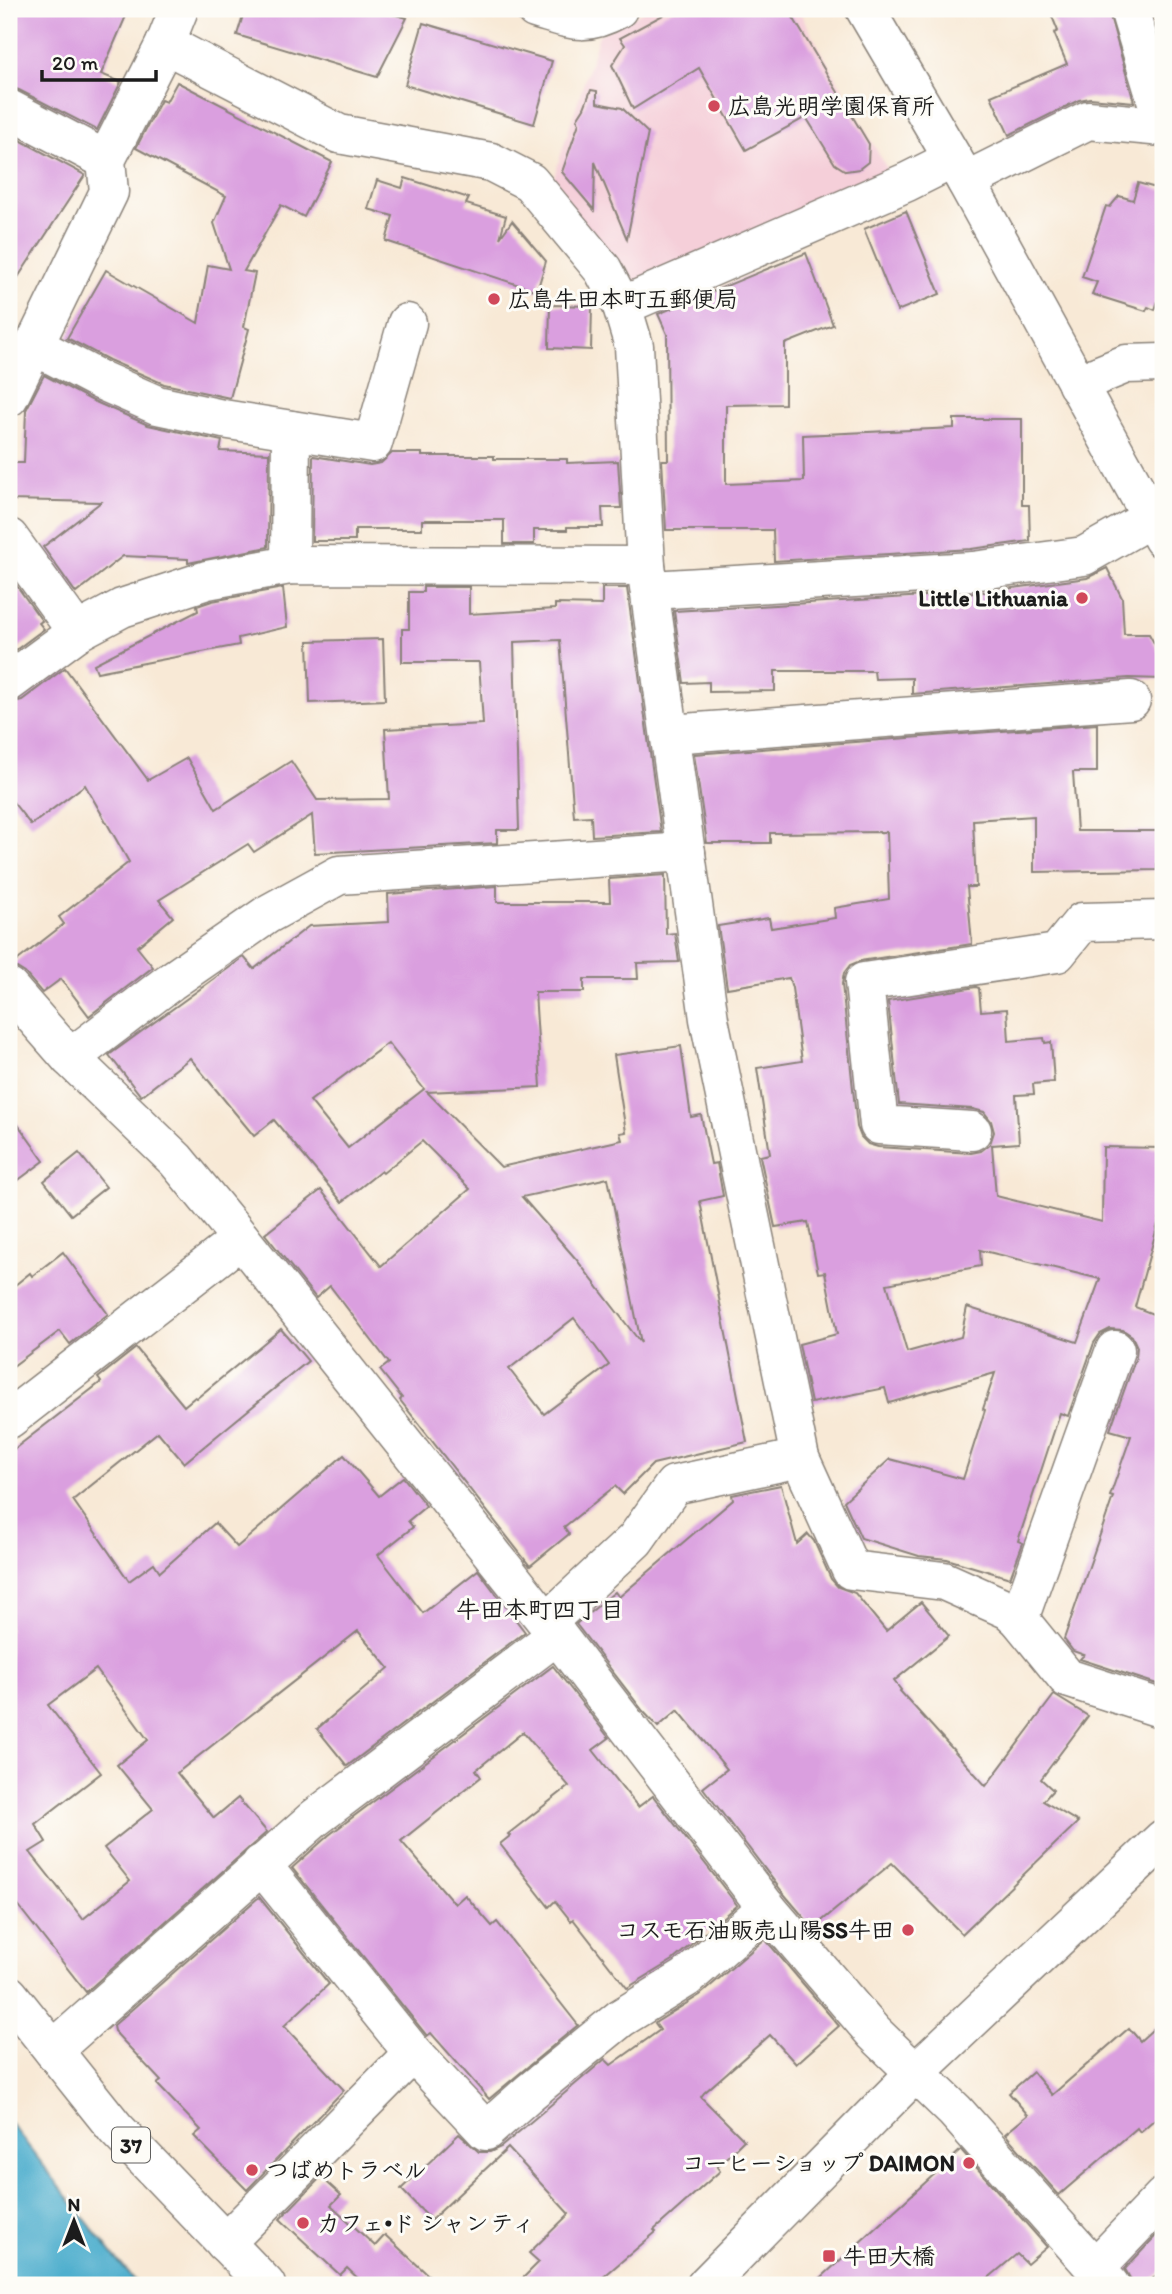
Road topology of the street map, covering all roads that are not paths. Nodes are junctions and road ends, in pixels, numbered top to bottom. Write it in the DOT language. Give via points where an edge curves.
graph roads {
  1 [pos="179,9"];
  2 [pos="535,9"];
  3 [pos="618,9"];
  4 [pos="865,9"];
  5 [pos="1129,9"];
  6 [pos="165,44"];
  7 [pos="9,109"];
  8 [pos="1163,125"];
  9 [pos="106,160"];
  10 [pos="960,170"];
  11 [pos="622,306"];
  12 [pos="407,323"];
  13 [pos="35,346"];
  14 [pos="1163,363"];
  15 [pos="1077,384"];
  16 [pos="9,397"];
  17 [pos="291,430"];
  18 [pos="1157,528"];
  19 [pos="9,538"];
  20 [pos="290,565"];
  21 [pos="648,578"];
  22 [pos="77,632"];
  23 [pos="9,682"];
  24 [pos="1131,701"];
  25 [pos="670,734"];
  26 [pos="686,852"];
  27 [pos="1163,920"];
  28 [pos="9,988"];
  29 [pos="70,1058"];
  30 [pos="972,1131"];
  31 [pos="241,1239"];
  32 [pos="1115,1350"];
  33 [pos="9,1419"];
  34 [pos="800,1458"];
  35 [pos="1019,1619"];
  36 [pos="552,1629"];
  37 [pos="1163,1709"];
  38 [pos="1163,1839"];
  39 [pos="261,1864"];
  40 [pos="767,1908"];
  41 [pos="9,1995"];
  42 [pos="53,2050"];
  43 [pos="413,2053"];
  44 [pos="916,2072"];
  45 [pos="1163,2197"];
  46 [pos="225,2243"];
  47 [pos="1103,2276"];
  48 [pos="266,2285"];
  49 [pos="706,2285"];
  1 -- 6 [label="street"];
  2 -- 3 [label="street" via="587,22"];
  4 -- 10 [label="street"];
  5 -- 8 [label="street"];
  6 -- 9 [label="street"];
  6 -- 11 [label="street" via="339,134 491,162 530,182 603,270"];
  7 -- 9 [label="street"];
  8 -- 10 [label="street" via="1088,120"];
  9 -- 13 [label="street" via="109,192"];
  10 -- 11 [label="street" via="907,182"];
  10 -- 15 [label="street"];
  11 -- 21 [label="street" via="634,346"];
  12 -- 17 [label="street" via="373,443"];
  13 -- 16 [label="street"];
  13 -- 17 [label="street" via="157,405"];
  14 -- 15 [label="street" via="1126,363"];
  15 -- 18 [label="street"];
  17 -- 20 [label="street"];
  18 -- 21 [label="street" via="1084,556 974,571"];
  19 -- 22 [label="street"];
  20 -- 21 [label="street"];
  20 -- 22 [label="street" via="207,580 122,608"];
  21 -- 25 [label="street"];
  22 -- 23 [label="street"];
  24 -- 25 [label="street"];
  25 -- 26 [label="street"];
  26 -- 29 [label="street" via="339,875 268,914"];
  26 -- 34 [label="street" via="709,1019"];
  27 -- 30 [label="street" via="1082,922 1057,953 864,982 879,1125"];
  28 -- 29 [label="street"];
  29 -- 31 [label="street" via="176,1160"];
  31 -- 33 [label="street"];
  31 -- 36 [label="street"];
  32 -- 35 [label="street"];
  34 -- 35 [label="street" via="851,1570 944,1581 1009,1610"];
  34 -- 36 [label="street" via="674,1485 635,1540"];
  35 -- 37 [label="street" via="1067,1678"];
  36 -- 39 [label="street"];
  36 -- 40 [label="street"];
  38 -- 44 [label="street"];
  39 -- 42 [label="street"];
  39 -- 43 [label="street"];
  40 -- 43 [label="street" via="686,1978 621,2018 486,2131"];
  40 -- 44 [label="street" via="874,2033"];
  41 -- 42 [label="street, 37"];
  42 -- 46 [label="street, 37" via="116,2129"];
  43 -- 46 [label="street"];
  44 -- 47 [label="street"];
  44 -- 49 [label="street"];
  45 -- 47 [label="street"];
  46 -- 48 [label="street, 37"];
}
